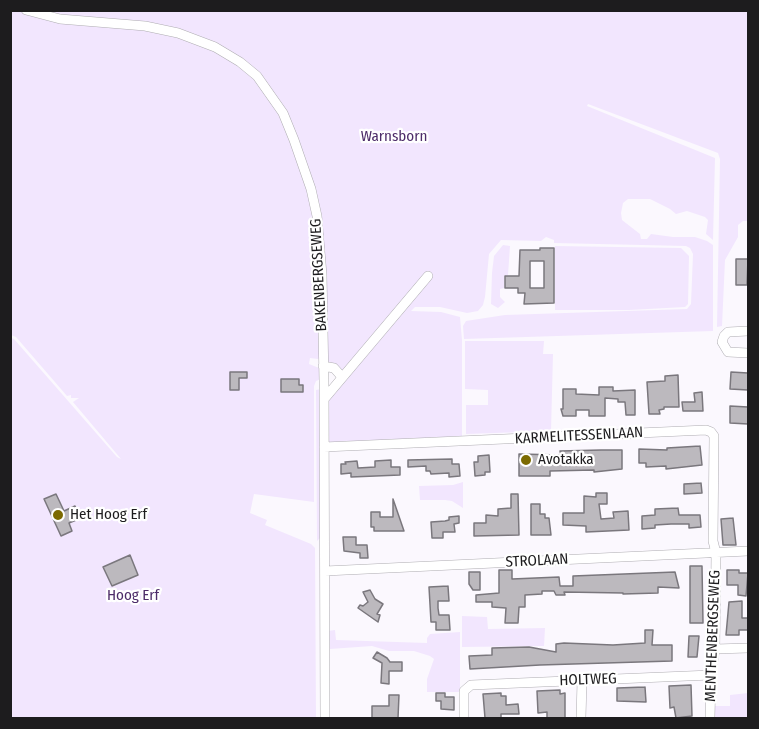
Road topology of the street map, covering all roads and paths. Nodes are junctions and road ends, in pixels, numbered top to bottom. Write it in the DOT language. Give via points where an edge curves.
graph roads {
  1 [pos="26,10"];
  2 [pos="32,11"];
  3 [pos="428,276"];
  4 [pos="743,331"];
  5 [pos="748,353"];
  6 [pos="323,366"];
  7 [pos="342,377"];
  8 [pos="324,399"];
  9 [pos="324,447"];
  10 [pos="748,551"];
  11 [pos="716,553"];
  12 [pos="325,571"];
  13 [pos="748,648"];
  14 [pos="715,649"];
  15 [pos="711,675"];
  16 [pos="582,681"];
  17 [pos="325,718"];
  18 [pos="464,718"];
  19 [pos="581,718"];
  20 [pos="710,718"];
  1 -- 2 [label="street, BAKENBERGSEWEG"];
  2 -- 6 [label="street, BAKENBERGSEWEG" via="60,19 145,26 178,33 220,50 257,76 283,113 313,198 322,275"];
  3 -- 7 [label="street"];
  4 -- 5 [label="street" via="725,334 723,347 731,353"];
  6 -- 7 [label="street"];
  6 -- 8 [label="street, BAKENBERGSEWEG"];
  7 -- 8 [label="street"];
  8 -- 9 [label="street, BAKENBERGSEWEG"];
  9 -- 11 [label="street, KARMELITESSENLAAN" via="706,430 714,436"];
  9 -- 12 [label="street, BAKENBERGSEWEG"];
  10 -- 11 [label="street, STROLAAN"];
  11 -- 12 [label="street, STROLAAN"];
  11 -- 14 [label="street, MENTHENBERGSEWEG"];
  12 -- 17 [label="street, BAKENBERGSEWEG"];
  13 -- 14 [label="street"];
  14 -- 15 [label="street, MENTHENBERGSEWEG"];
  15 -- 16 [label="street, HOLTWEG"];
  15 -- 20 [label="street, MENTHENBERGSEWEG"];
  16 -- 18 [label="street, HOLTWEG" via="471,685 464,691"];
  16 -- 19 [label="street"];
}
